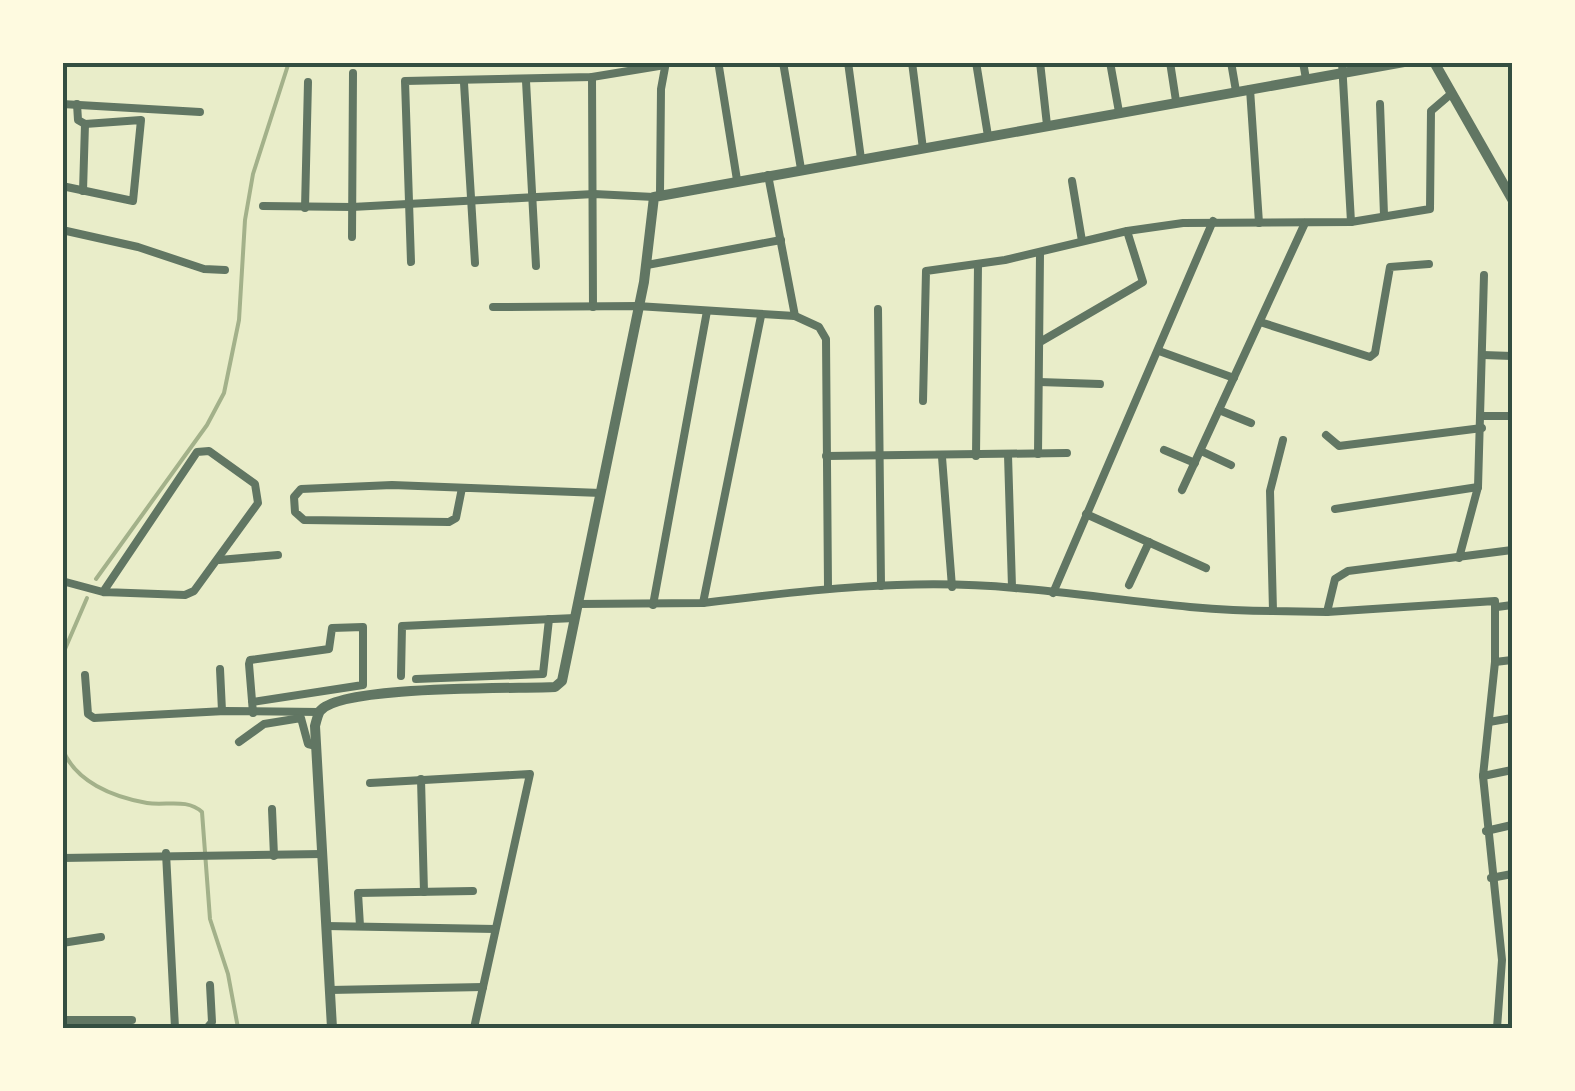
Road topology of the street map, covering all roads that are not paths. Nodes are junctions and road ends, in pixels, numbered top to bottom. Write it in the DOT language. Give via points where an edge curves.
graph roads {
  1 [pos="783,62"];
  2 [pos="848,62"];
  3 [pos="912,62"];
  4 [pos="976,62"];
  5 [pos="1040,62"];
  6 [pos="1110,62"];
  7 [pos="1170,62"];
  8 [pos="1231,62"];
  9 [pos="1303,62"];
  10 [pos="1404,62"];
  11 [pos="1434,62"];
  12 [pos="666,64"];
  13 [pos="719,67"];
  14 [pos="1343,68"];
  15 [pos="353,73"];
  16 [pos="592,78"];
  17 [pos="1306,79"];
  18 [pos="526,80"];
  19 [pos="308,82"];
  20 [pos="464,83"];
  21 [pos="1250,89"];
  22 [pos="1236,91"];
  23 [pos="1452,93"];
  24 [pos="1176,101"];
  25 [pos="62,104"];
  26 [pos="77,104"];
  27 [pos="1380,104"];
  28 [pos="200,112"];
  29 [pos="1119,112"];
  30 [pos="85,124"];
  31 [pos="1047,125"];
  32 [pos="988,136"];
  33 [pos="923,148"];
  34 [pos="861,159"];
  35 [pos="801,169"];
  36 [pos="768,175"];
  37 [pos="736,180"];
  38 [pos="1072,181"];
  39 [pos="62,186"];
  40 [pos="83,191"];
  41 [pos="594,194"];
  42 [pos="657,195"];
  43 [pos="530,196"];
  44 [pos="469,198"];
  45 [pos="1512,199"];
  46 [pos="411,204"];
  47 [pos="263,206"];
  48 [pos="352,206"];
  49 [pos="305,208"];
  50 [pos="1384,215"];
  51 [pos="1214,221"];
  52 [pos="1350,222"];
  53 [pos="1259,223"];
  54 [pos="1305,224"];
  55 [pos="62,230"];
  56 [pos="1128,230"];
  57 [pos="352,236"];
  58 [pos="782,240"];
  59 [pos="1082,241"];
  60 [pos="1040,254"];
  61 [pos="411,262"];
  62 [pos="475,263"];
  63 [pos="978,264"];
  64 [pos="1429,264"];
  65 [pos="647,265"];
  66 [pos="536,266"];
  67 [pos="225,270"];
  68 [pos="1484,275"];
  69 [pos="593,306"];
  70 [pos="637,306"];
  71 [pos="493,307"];
  72 [pos="878,309"];
  73 [pos="706,311"];
  74 [pos="761,316"];
  75 [pos="795,316"];
  76 [pos="1260,322"];
  77 [pos="1040,342"];
  78 [pos="1158,351"];
  79 [pos="1483,355"];
  80 [pos="1512,356"];
  81 [pos="1234,378"];
  82 [pos="1040,382"];
  83 [pos="1100,384"];
  84 [pos="923,401"];
  85 [pos="1219,410"];
  86 [pos="1482,416"];
  87 [pos="1512,416"];
  88 [pos="1251,423"];
  89 [pos="1482,428"];
  90 [pos="1326,435"];
  91 [pos="1283,440"];
  92 [pos="1164,450"];
  93 [pos="1201,451"];
  94 [pos="1067,452"];
  95 [pos="1038,454"];
  96 [pos="1008,455"];
  97 [pos="826,456"];
  98 [pos="882,456"];
  99 [pos="942,456"];
  100 [pos="976,456"];
  101 [pos="1195,463"];
  102 [pos="1231,465"];
  103 [pos="1478,487"];
  104 [pos="462,488"];
  105 [pos="1182,490"];
  106 [pos="601,494"];
  107 [pos="1336,509"];
  108 [pos="1086,514"];
  109 [pos="1149,542"];
  110 [pos="1512,550"];
  111 [pos="278,555"];
  112 [pos="1459,558"];
  113 [pos="219,560"];
  114 [pos="1206,568"];
  115 [pos="62,581"];
  116 [pos="881,586"];
  117 [pos="1128,586"];
  118 [pos="828,587"];
  119 [pos="952,587"];
  120 [pos="1012,587"];
  121 [pos="103,592"];
  122 [pos="1053,593"];
  123 [pos="578,604"];
  124 [pos="703,604"];
  125 [pos="653,605"];
  126 [pos="1512,605"];
  127 [pos="1497,607"];
  128 [pos="1273,611"];
  129 [pos="1327,612"];
  130 [pos="575,618"];
  131 [pos="549,619"];
  132 [pos="1512,660"];
  133 [pos="1495,662"];
  134 [pos="220,669"];
  135 [pos="85,676"];
  136 [pos="402,676"];
  137 [pos="416,679"];
  138 [pos="252,702"];
  139 [pos="222,711"];
  140 [pos="318,712"];
  141 [pos="253,713"];
  142 [pos="1512,718"];
  143 [pos="1488,722"];
  144 [pos="239,742"];
  145 [pos="316,746"];
  146 [pos="1512,770"];
  147 [pos="1482,776"];
  148 [pos="421,779"];
  149 [pos="370,783"];
  150 [pos="272,808"];
  151 [pos="1512,826"];
  152 [pos="1486,830"];
  153 [pos="166,853"];
  154 [pos="322,854"];
  155 [pos="274,856"];
  156 [pos="62,858"];
  157 [pos="1512,874"];
  158 [pos="1491,878"];
  159 [pos="473,891"];
  160 [pos="424,892"];
  161 [pos="326,926"];
  162 [pos="360,926"];
  163 [pos="495,929"];
  164 [pos="101,936"];
  165 [pos="62,944"];
  166 [pos="1512,958"];
  167 [pos="1502,960"];
  168 [pos="210,985"];
  169 [pos="483,987"];
  170 [pos="330,990"];
  171 [pos="1499,1008"];
  172 [pos="1512,1008"];
  173 [pos="62,1020"];
  174 [pos="132,1020"];
  175 [pos="179,1028"];
  176 [pos="208,1028"];
  177 [pos="316,1028"];
  178 [pos="332,1028"];
  179 [pos="474,1028"];
  180 [pos="1498,1028"];
  1 -- 35 [label="street"];
  2 -- 34 [label="street"];
  3 -- 33 [label="street"];
  4 -- 32 [label="street"];
  5 -- 31 [label="street"];
  6 -- 29 [label="street"];
  7 -- 24 [label="street"];
  8 -- 22 [label="street"];
  9 -- 17 [label="street"];
  10 -- 14 [label="street"];
  11 -- 23 [label="street"];
  12 -- 16 [label="street"];
  12 -- 42 [label="street"];
  13 -- 37 [label="street"];
  14 -- 17 [label="street"];
  14 -- 52 [label="street"];
  15 -- 48 [label="street"];
  16 -- 18 [label="street"];
  16 -- 41 [label="street"];
  17 -- 21 [label="street"];
  18 -- 20 [label="street"];
  18 -- 43 [label="street"];
  19 -- 49 [label="street"];
  20 -- 44 [label="street"];
  20 -- 46 [label="street" via="406,81"];
  21 -- 22 [label="street"];
  21 -- 53 [label="street"];
  22 -- 24 [label="street"];
  23 -- 45 [label="street"];
  23 -- 50 [label="street" via="1430,111 1430,209"];
  24 -- 29 [label="street"];
  25 -- 26 [label="street"];
  26 -- 28 [label="street"];
  26 -- 30 [label="street" via="78,120"];
  27 -- 50 [label="street"];
  29 -- 31 [label="street"];
  30 -- 40 [label="street"];
  30 -- 40 [label="street" via="137,119 142,126 134,201"];
  31 -- 32 [label="street"];
  32 -- 33 [label="street"];
  33 -- 34 [label="street"];
  34 -- 35 [label="street"];
  35 -- 36 [label="street"];
  36 -- 37 [label="street"];
  36 -- 58 [label="street"];
  37 -- 42 [label="street"];
  38 -- 59 [label="street"];
  39 -- 40 [label="street"];
  41 -- 42 [label="street"];
  41 -- 43 [label="street"];
  41 -- 69 [label="street"];
  42 -- 65 [label="street"];
  43 -- 44 [label="street"];
  43 -- 66 [label="street"];
  44 -- 46 [label="street"];
  44 -- 62 [label="street"];
  46 -- 48 [label="street"];
  46 -- 61 [label="street"];
  47 -- 49 [label="street"];
  48 -- 49 [label="street"];
  48 -- 57 [label="street"];
  50 -- 52 [label="street"];
  51 -- 53 [label="street"];
  51 -- 56 [label="street"];
  51 -- 78 [label="street"];
  52 -- 54 [label="street"];
  53 -- 54 [label="street"];
  54 -- 76 [label="street"];
  55 -- 67 [label="street"];
  56 -- 59 [label="street"];
  56 -- 77 [label="street" via="1143,282"];
  58 -- 65 [label="street"];
  58 -- 75 [label="street"];
  59 -- 60 [label="street"];
  60 -- 63 [label="street"];
  60 -- 77 [label="street"];
  63 -- 84 [label="street" via="926,270"];
  63 -- 100 [label="street"];
  64 -- 76 [label="street" via="1390,267 1370,357"];
  65 -- 70 [label="street"];
  68 -- 79 [label="street"];
  69 -- 70 [label="street"];
  69 -- 71 [label="street"];
  70 -- 73 [label="street"];
  70 -- 106 [label="street"];
  72 -- 98 [label="street"];
  73 -- 74 [label="street"];
  73 -- 125 [label="street"];
  74 -- 75 [label="street"];
  74 -- 124 [label="street"];
  75 -- 97 [label="street" via="819,327 826,339"];
  76 -- 81 [label="street"];
  77 -- 82 [label="street"];
  78 -- 81 [label="street"];
  78 -- 108 [label="street"];
  79 -- 80 [label="street"];
  79 -- 86 [label="street"];
  81 -- 85 [label="street"];
  82 -- 83 [label="street"];
  82 -- 95 [label="street"];
  85 -- 88 [label="street"];
  85 -- 93 [label="street"];
  86 -- 87 [label="street"];
  86 -- 89 [label="street"];
  89 -- 90 [label="street" via="1339,446"];
  89 -- 103 [label="street"];
  91 -- 128 [label="street" via="1270,491"];
  92 -- 101 [label="street"];
  93 -- 101 [label="street"];
  93 -- 102 [label="street"];
  94 -- 95 [label="street"];
  95 -- 96 [label="street"];
  96 -- 100 [label="street"];
  96 -- 120 [label="street"];
  97 -- 98 [label="street"];
  97 -- 118 [label="street"];
  98 -- 99 [label="street"];
  98 -- 116 [label="street"];
  99 -- 100 [label="street"];
  99 -- 119 [label="street"];
  101 -- 105 [label="street"];
  103 -- 107 [label="street"];
  103 -- 112 [label="street"];
  104 -- 104 [label="street" via="301,489 294,512 304,520 449,522 456,518"];
  104 -- 106 [label="street"];
  106 -- 123 [label="street"];
  108 -- 109 [label="street"];
  108 -- 122 [label="street"];
  109 -- 114 [label="street"];
  109 -- 117 [label="street"];
  110 -- 112 [label="street"];
  111 -- 113 [label="street"];
  112 -- 129 [label="street" via="1340,573"];
  113 -- 121 [label="street" via="184,595"];
  113 -- 121 [label="street" via="260,495 255,484 202,449"];
  115 -- 121 [label="street"];
  116 -- 118 [label="street"];
  116 -- 119 [label="street"];
  118 -- 124 [label="street"];
  119 -- 120 [label="street"];
  120 -- 122 [label="street"];
  122 -- 128 [label="street"];
  123 -- 125 [label="street"];
  123 -- 130 [label="street"];
  124 -- 125 [label="street"];
  126 -- 127 [label="street"];
  127 -- 129 [label="street" via="1486,600"];
  127 -- 133 [label="street"];
  128 -- 129 [label="street"];
  130 -- 131 [label="street"];
  130 -- 140 [label="street" via="555,687 372,694"];
  131 -- 136 [label="street" via="402,626"];
  131 -- 137 [label="street" via="543,674"];
  132 -- 133 [label="street"];
  133 -- 143 [label="street"];
  134 -- 139 [label="street"];
  135 -- 139 [label="street" via="88,714 94,718"];
  138 -- 138 [label="street" via="250,660 328,649 332,628 363,627 363,685"];
  138 -- 141 [label="street"];
  139 -- 141 [label="street"];
  140 -- 141 [label="street"];
  140 -- 145 [label="street"];
  142 -- 143 [label="street"];
  143 -- 147 [label="street"];
  144 -- 145 [label="street" via="264,724 301,718 308,744"];
  145 -- 154 [label="street"];
  146 -- 147 [label="street"];
  147 -- 152 [label="street"];
  148 -- 149 [label="street"];
  148 -- 160 [label="street"];
  148 -- 163 [label="street" via="530,774"];
  150 -- 155 [label="street"];
  151 -- 152 [label="street"];
  152 -- 158 [label="street"];
  153 -- 155 [label="street"];
  153 -- 156 [label="street"];
  153 -- 175 [label="street"];
  154 -- 155 [label="street"];
  154 -- 161 [label="street"];
  157 -- 158 [label="street"];
  158 -- 167 [label="street"];
  159 -- 160 [label="street"];
  160 -- 162 [label="street" via="358,893"];
  161 -- 162 [label="street"];
  161 -- 170 [label="street"];
  162 -- 163 [label="street"];
  163 -- 169 [label="street"];
  164 -- 165 [label="street"];
  166 -- 167 [label="street"];
  167 -- 171 [label="street"];
  168 -- 176 [label="street"];
  169 -- 170 [label="street"];
  169 -- 179 [label="street"];
  170 -- 178 [label="street"];
  171 -- 172 [label="street"];
  171 -- 180 [label="street"];
  173 -- 174 [label="street"];
  177 -- 178 [label="street"];
}
